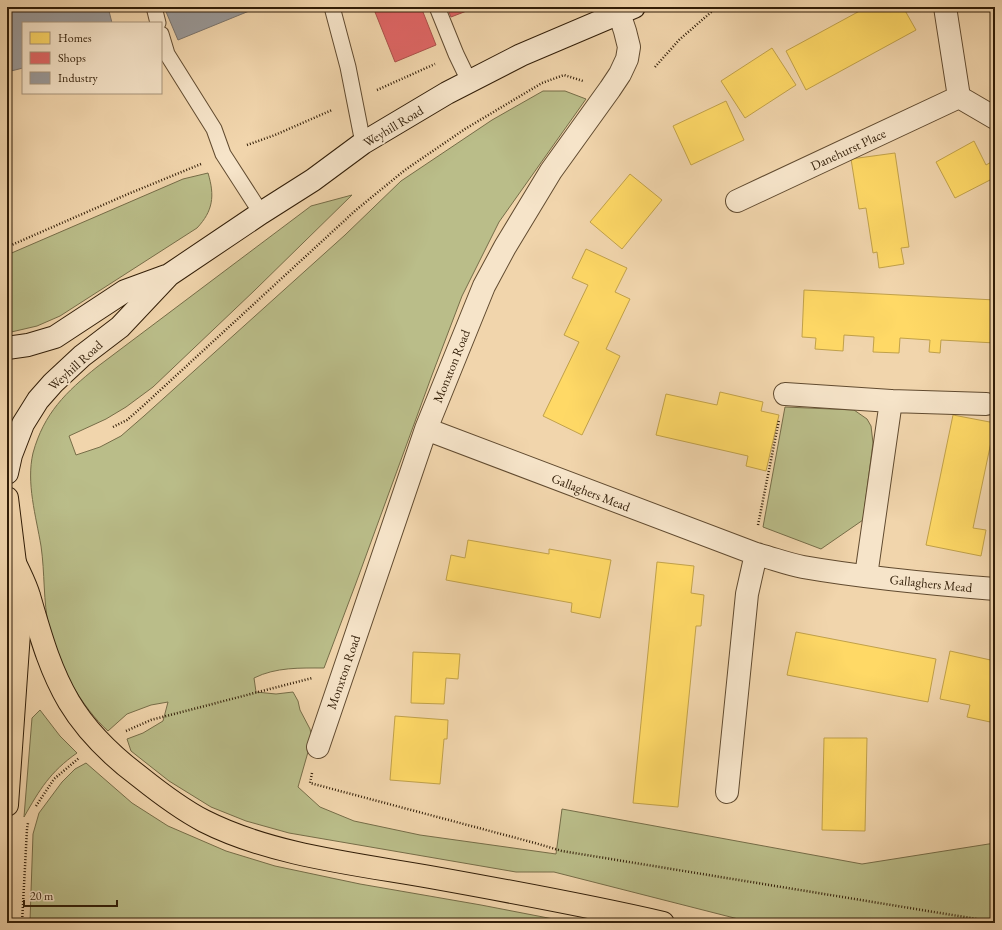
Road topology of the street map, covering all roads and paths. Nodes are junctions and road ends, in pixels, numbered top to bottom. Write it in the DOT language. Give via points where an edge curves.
graph roads {
  1 [pos="154,7"];
  2 [pos="332,7"];
  3 [pos="437,7"];
  4 [pos="717,7"];
  5 [pos="945,7"];
  6 [pos="626,10"];
  7 [pos="158,22"];
  8 [pos="162,37"];
  9 [pos="456,54"];
  10 [pos="654,68"];
  11 [pos="469,81"];
  12 [pos="610,89"];
  13 [pos="959,97"];
  14 [pos="355,100"];
  15 [pos="995,118"];
  16 [pos="363,143"];
  17 [pos="222,154"];
  18 [pos="737,201"];
  19 [pos="261,213"];
  20 [pos="7,247"];
  21 [pos="169,275"];
  22 [pos="7,348"];
  23 [pos="785,394"];
  24 [pos="891,401"];
  25 [pos="986,404"];
  26 [pos="113,427"];
  27 [pos="426,429"];
  28 [pos="7,473"];
  29 [pos="7,498"];
  30 [pos="754,554"];
  31 [pos="11,572"];
  32 [pos="866,576"];
  33 [pos="995,589"];
  34 [pos="343,670"];
  35 [pos="101,744"];
  36 [pos="318,747"];
  37 [pos="727,792"];
  38 [pos="8,798"];
  39 [pos="35,807"];
  40 [pos="30,818"];
  41 [pos="995,922"];
  42 [pos="22,923"];
  43 [pos="664,923"];
  1 -- 7 [label="lane"];
  2 -- 14 [label="lane"];
  3 -- 9 [label="lane"];
  4 -- 10 [label="path" via="678,40"];
  5 -- 13 [label="street"];
  6 -- 11 [label="street, Weyhill Road" via="521,55"];
  6 -- 12 [label="street, Monxton Road" via="625,31 629,46 627,59"];
  8 -- 17 [label="lane" via="167,54 214,129"];
  9 -- 11 [label="lane"];
  9 -- 14 [label="path"];
  11 -- 16 [label="street, Weyhill Road"];
  12 -- 26 [label="path" via="564,75 542,83 465,129 406,170 356,210 143,406 127,420"];
  12 -- 27 [label="street, Monxton Road" via="551,171 504,247 484,286"];
  13 -- 15 [label="street"];
  13 -- 18 [label="street, Danehurst Place"];
  14 -- 16 [label="lane"];
  14 -- 17 [label="path" via="275,135"];
  16 -- 19 [label="street, Weyhill Road"];
  17 -- 19 [label="lane"];
  17 -- 20 [label="path"];
  19 -- 21 [label="street, Weyhill Road"];
  21 -- 22 [label="street, Weyhill Road" via="125,291 55,337"];
  21 -- 28 [label="street, Weyhill Road" via="120,327 82,356 38,400 23,424 10,455"];
  23 -- 24 [label="street"];
  23 -- 30 [label="path"];
  24 -- 25 [label="street"];
  24 -- 32 [label="street"];
  27 -- 30 [label="street, Gallaghers Mead"];
  27 -- 34 [label="street, Monxton Road"];
  29 -- 31 [label="main road"];
  30 -- 32 [label="street, Gallaghers Mead" via="802,566"];
  30 -- 37 [label="street" via="747,594"];
  31 -- 35 [label="main road" via="29,594 44,648 55,676 69,702"];
  31 -- 38 [label="main road" via="19,633"];
  32 -- 33 [label="street, Gallaghers Mead"];
  34 -- 35 [label="path" via="151,720"];
  34 -- 36 [label="street, Monxton Road"];
  35 -- 39 [label="path" via="76,760 54,779"];
  35 -- 43 [label="main road" via="175,803 204,821 253,841 317,857 602,909"];
  36 -- 41 [label="path" via="310,783 562,851"];
  40 -- 42 [label="path" via="27,829"];
}
